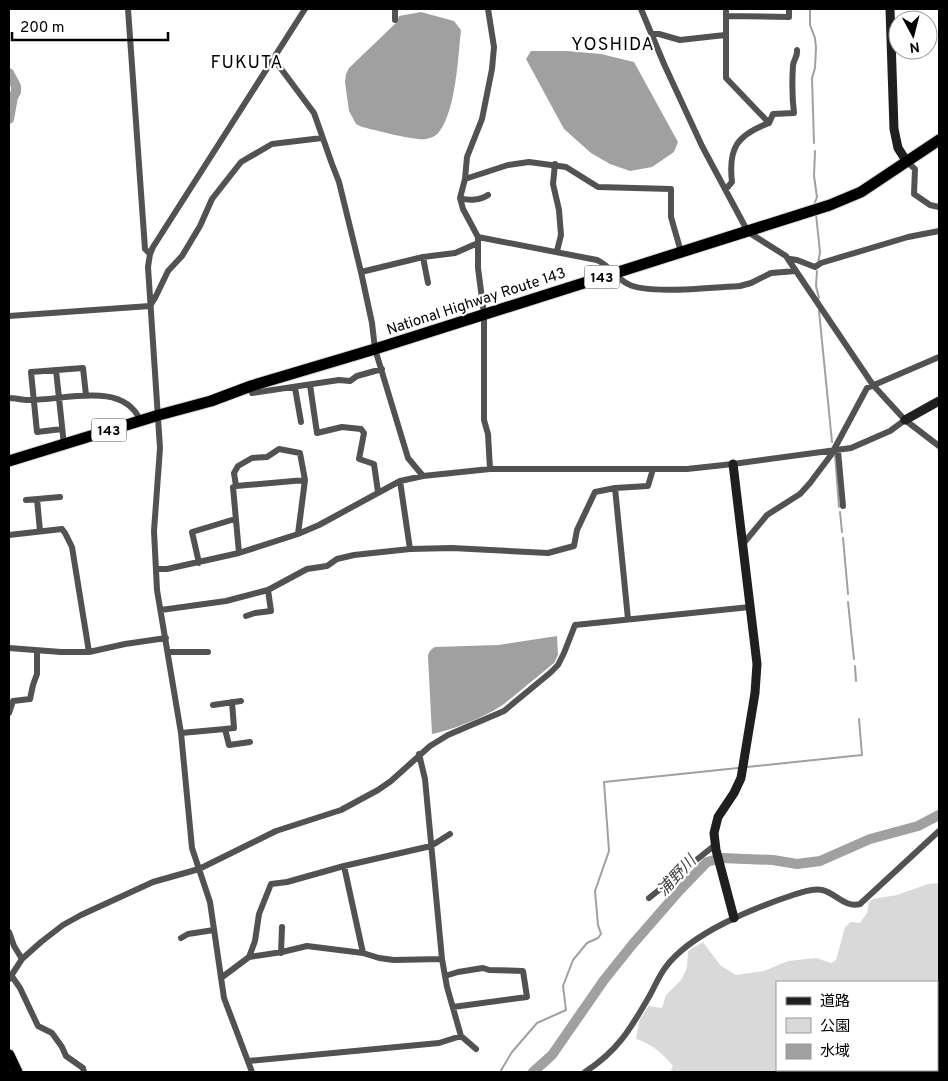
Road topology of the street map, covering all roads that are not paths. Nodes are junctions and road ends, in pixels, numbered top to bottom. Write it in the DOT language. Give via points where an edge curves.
graph roads {
  1 [pos="128,9"];
  2 [pos="305,9"];
  3 [pos="395,9"];
  4 [pos="488,9"];
  5 [pos="641,9"];
  6 [pos="789,9"];
  7 [pos="890,9"];
  8 [pos="726,12"];
  9 [pos="395,20"];
  10 [pos="652,34"];
  11 [pos="725,35"];
  12 [pos="797,50"];
  13 [pos="273,58"];
  14 [pos="769,123"];
  15 [pos="322,138"];
  16 [pos="939,140"];
  17 [pos="907,162"];
  18 [pos="555,164"];
  19 [pos="465,179"];
  20 [pos="726,189"];
  21 [pos="488,195"];
  22 [pos="460,198"];
  23 [pos="939,207"];
  24 [pos="939,231"];
  25 [pos="748,232"];
  26 [pos="478,240"];
  27 [pos="557,251"];
  28 [pos="681,252"];
  29 [pos="150,254"];
  30 [pos="423,258"];
  31 [pos="790,259"];
  32 [pos="796,270"];
  33 [pos="361,272"];
  34 [pos="615,273"];
  35 [pos="428,283"];
  36 [pos="150,306"];
  37 [pos="484,314"];
  38 [pos="9,316"];
  39 [pos="375,349"];
  40 [pos="939,357"];
  41 [pos="382,369"];
  42 [pos="56,370"];
  43 [pos="310,385"];
  44 [pos="873,385"];
  45 [pos="252,386"];
  46 [pos="295,388"];
  47 [pos="86,395"];
  48 [pos="9,398"];
  49 [pos="60,398"];
  50 [pos="33,400"];
  51 [pos="939,401"];
  52 [pos="158,415"];
  53 [pos="140,420"];
  54 [pos="905,420"];
  55 [pos="301,422"];
  56 [pos="62,429"];
  57 [pos="64,445"];
  58 [pos="939,446"];
  59 [pos="835,451"];
  60 [pos="9,462"];
  61 [pos="733,464"];
  62 [pos="490,469"];
  63 [pos="653,469"];
  64 [pos="423,476"];
  65 [pos="305,480"];
  66 [pos="400,481"];
  67 [pos="236,486"];
  68 [pos="615,488"];
  69 [pos="378,492"];
  70 [pos="60,497"];
  71 [pos="37,499"];
  72 [pos="26,500"];
  73 [pos="843,506"];
  74 [pos="235,519"];
  75 [pos="40,531"];
  76 [pos="298,534"];
  77 [pos="9,535"];
  78 [pos="743,544"];
  79 [pos="410,549"];
  80 [pos="239,554"];
  81 [pos="199,563"];
  82 [pos="156,568"];
  83 [pos="268,590"];
  84 [pos="750,607"];
  85 [pos="161,610"];
  86 [pos="246,616"];
  87 [pos="628,619"];
  88 [pos="166,638"];
  89 [pos="9,648"];
  90 [pos="38,650"];
  91 [pos="89,652"];
  92 [pos="168,652"];
  93 [pos="208,652"];
  94 [pos="241,701"];
  95 [pos="232,702"];
  96 [pos="213,705"];
  97 [pos="9,713"];
  98 [pos="225,729"];
  99 [pos="181,734"];
  100 [pos="250,742"];
  101 [pos="419,754"];
  102 [pos="939,831"];
  103 [pos="450,834"];
  104 [pos="431,846"];
  105 [pos="715,848"];
  106 [pos="344,866"];
  107 [pos="199,869"];
  108 [pos="649,898"];
  109 [pos="734,918"];
  110 [pos="282,927"];
  111 [pos="214,930"];
  112 [pos="9,932"];
  113 [pos="181,938"];
  114 [pos="281,953"];
  115 [pos="363,953"];
  116 [pos="249,957"];
  117 [pos="22,959"];
  118 [pos="442,959"];
  119 [pos="445,976"];
  120 [pos="10,977"];
  121 [pos="221,978"];
  122 [pos="453,1007"];
  123 [pos="461,1036"];
  124 [pos="476,1049"];
  125 [pos="9,1054"];
  126 [pos="248,1061"];
  127 [pos="17,1072"];
  128 [pos="84,1072"];
  129 [pos="252,1072"];
  130 [pos="585,1072"];
  1 -- 29 [label="street" via="146,249"];
  2 -- 13 [label="street"];
  3 -- 9 [label="street"];
  4 -- 19 [label="street" via="494,46 492,69 482,119 467,157"];
  5 -- 10 [label="street"];
  6 -- 8 [label="street" via="789,17"];
  7 -- 17 [label="street" via="894,129 898,148"];
  8 -- 11 [label="street"];
  10 -- 11 [label="street" via="680,40"];
  10 -- 20 [label="street" via="690,121"];
  11 -- 14 [label="street" via="726,78"];
  12 -- 14 [label="street" via="791,88 794,113 773,114"];
  13 -- 15 [label="street" via="314,113"];
  13 -- 29 [label="street"];
  14 -- 20 [label="street" via="754,129 738,142 731,157 732,182"];
  15 -- 33 [label="street" via="339,182"];
  15 -- 36 [label="street" via="272,144 241,162 212,199 200,226 182,256 168,271"];
  16 -- 17 [label="highway, National Highway Route 143 / 143"];
  17 -- 23 [label="street" via="915,169 914,194"];
  17 -- 25 [label="highway, National Highway Route 143 / 143" via="849,198"];
  18 -- 19 [label="street" via="529,162 508,165"];
  18 -- 27 [label="street" via="553,184 561,235"];
  18 -- 28 [label="street" via="566,167 598,187 671,189 671,217"];
  19 -- 22 [label="street"];
  20 -- 25 [label="street"];
  21 -- 22 [label="street" via="476,199"];
  22 -- 26 [label="street"];
  24 -- 31 [label="street" via="908,237 821,263 815,268"];
  25 -- 28 [label="highway, National Highway Route 143 / 143"];
  25 -- 31 [label="street"];
  26 -- 27 [label="street"];
  26 -- 30 [label="street" via="455,253"];
  26 -- 37 [label="street"];
  27 -- 34 [label="street" via="598,260"];
  28 -- 34 [label="highway, National Highway Route 143 / 143"];
  29 -- 36 [label="street"];
  30 -- 33 [label="street"];
  30 -- 35 [label="street"];
  31 -- 32 [label="street"];
  32 -- 34 [label="street" via="771,273 740,286 672,290 634,287"];
  32 -- 44 [label="street"];
  33 -- 39 [label="street"];
  34 -- 37 [label="highway, National Highway Route 143 / 143"];
  36 -- 38 [label="street"];
  36 -- 52 [label="street"];
  37 -- 39 [label="highway, National Highway Route 143 / 143"];
  37 -- 62 [label="street" via="484,420"];
  39 -- 41 [label="street"];
  39 -- 45 [label="highway, National Highway Route 143 / 143"];
  40 -- 44 [label="street"];
  41 -- 43 [label="street" via="350,381"];
  41 -- 64 [label="street" via="408,458"];
  42 -- 47 [label="street" via="83,368"];
  42 -- 49 [label="street"];
  42 -- 50 [label="street" via="31,372"];
  43 -- 46 [label="street"];
  43 -- 69 [label="street" via="317,433 342,427 361,429 364,433 359,459 374,464"];
  44 -- 54 [label="street"];
  44 -- 59 [label="street" via="867,388"];
  45 -- 46 [label="street" via="252,393"];
  45 -- 52 [label="highway, National Highway Route 143 / 143"];
  46 -- 55 [label="street"];
  47 -- 49 [label="street"];
  47 -- 53 [label="street" via="96,394 122,402 136,411"];
  48 -- 50 [label="street"];
  49 -- 50 [label="street"];
  49 -- 56 [label="street"];
  50 -- 56 [label="street" via="37,432"];
  51 -- 54 [label="street"];
  52 -- 53 [label="highway, National Highway Route 143 / 143"];
  52 -- 82 [label="street"];
  53 -- 57 [label="highway, National Highway Route 143 / 143"];
  54 -- 58 [label="street"];
  54 -- 59 [label="street" via="851,448"];
  56 -- 57 [label="street"];
  57 -- 60 [label="highway, National Highway Route 143 / 143"];
  59 -- 61 [label="street"];
  59 -- 73 [label="street"];
  59 -- 78 [label="street" via="805,488 766,515"];
  61 -- 63 [label="street"];
  61 -- 78 [label="street"];
  62 -- 63 [label="street"];
  62 -- 64 [label="street"];
  63 -- 68 [label="street" via="648,486"];
  64 -- 66 [label="street"];
  65 -- 67 [label="street"];
  65 -- 67 [label="street" via="300,453 279,449 267,457 252,458 238,466 234,473"];
  65 -- 76 [label="street"];
  66 -- 69 [label="street"];
  66 -- 79 [label="street"];
  67 -- 74 [label="street" via="233,488"];
  68 -- 79 [label="street" via="595,492 577,530 574,546 548,552"];
  68 -- 87 [label="street"];
  69 -- 76 [label="street"];
  70 -- 71 [label="street"];
  71 -- 72 [label="street"];
  71 -- 75 [label="street"];
  74 -- 80 [label="street"];
  74 -- 81 [label="street" via="192,532"];
  75 -- 77 [label="street"];
  75 -- 91 [label="street" via="62,529 72,547"];
  76 -- 80 [label="street"];
  78 -- 84 [label="street"];
  79 -- 83 [label="street" via="337,559 327,566 307,569"];
  80 -- 81 [label="street"];
  81 -- 82 [label="street"];
  82 -- 85 [label="street"];
  83 -- 85 [label="street" via="226,601"];
  83 -- 86 [label="street" via="270,611"];
  84 -- 87 [label="street"];
  84 -- 105 [label="street" via="757,664 755,693 740,778 716,822"];
  85 -- 88 [label="street"];
  87 -- 101 [label="street" via="575,625 558,665 550,673 504,711 448,735"];
  88 -- 91 [label="street"];
  88 -- 92 [label="street"];
  89 -- 90 [label="street"];
  90 -- 91 [label="street"];
  90 -- 97 [label="street" via="37,674 30,699 13,701"];
  92 -- 93 [label="street"];
  92 -- 99 [label="street"];
  94 -- 95 [label="street"];
  95 -- 96 [label="street"];
  95 -- 98 [label="street" via="234,728"];
  98 -- 99 [label="street"];
  98 -- 100 [label="street" via="229,745"];
  99 -- 107 [label="street" via="192,848"];
  101 -- 104 [label="street" via="425,779"];
  101 -- 107 [label="street" via="391,781 359,802 276,830"];
  102 -- 109 [label="street" via="860,904 849,905 830,893 816,889"];
  103 -- 104 [label="street"];
  104 -- 106 [label="street"];
  104 -- 118 [label="street"];
  105 -- 108 [label="street"];
  105 -- 109 [label="street"];
  106 -- 115 [label="street"];
  106 -- 116 [label="street" via="271,884 259,914"];
  107 -- 111 [label="street" via="210,902"];
  107 -- 117 [label="street" via="153,882 80,915"];
  109 -- 130 [label="street" via="679,952 665,968 620,1044"];
  110 -- 114 [label="street"];
  111 -- 113 [label="street"];
  111 -- 121 [label="street"];
  112 -- 117 [label="street"];
  114 -- 115 [label="street" via="307,946"];
  114 -- 116 [label="street"];
  115 -- 118 [label="street" via="394,960"];
  116 -- 121 [label="street"];
  117 -- 120 [label="street"];
  118 -- 119 [label="street"];
  119 -- 122 [label="street"];
  119 -- 122 [label="street" via="482,968 523,970 527,997"];
  120 -- 128 [label="street" via="20,988 38,1026 52,1033 66,1056"];
  121 -- 126 [label="street" via="224,998"];
  122 -- 123 [label="street"];
  123 -- 124 [label="street"];
  123 -- 126 [label="street" via="439,1043"];
  125 -- 127 [label="highway"];
  126 -- 129 [label="street"];
}
